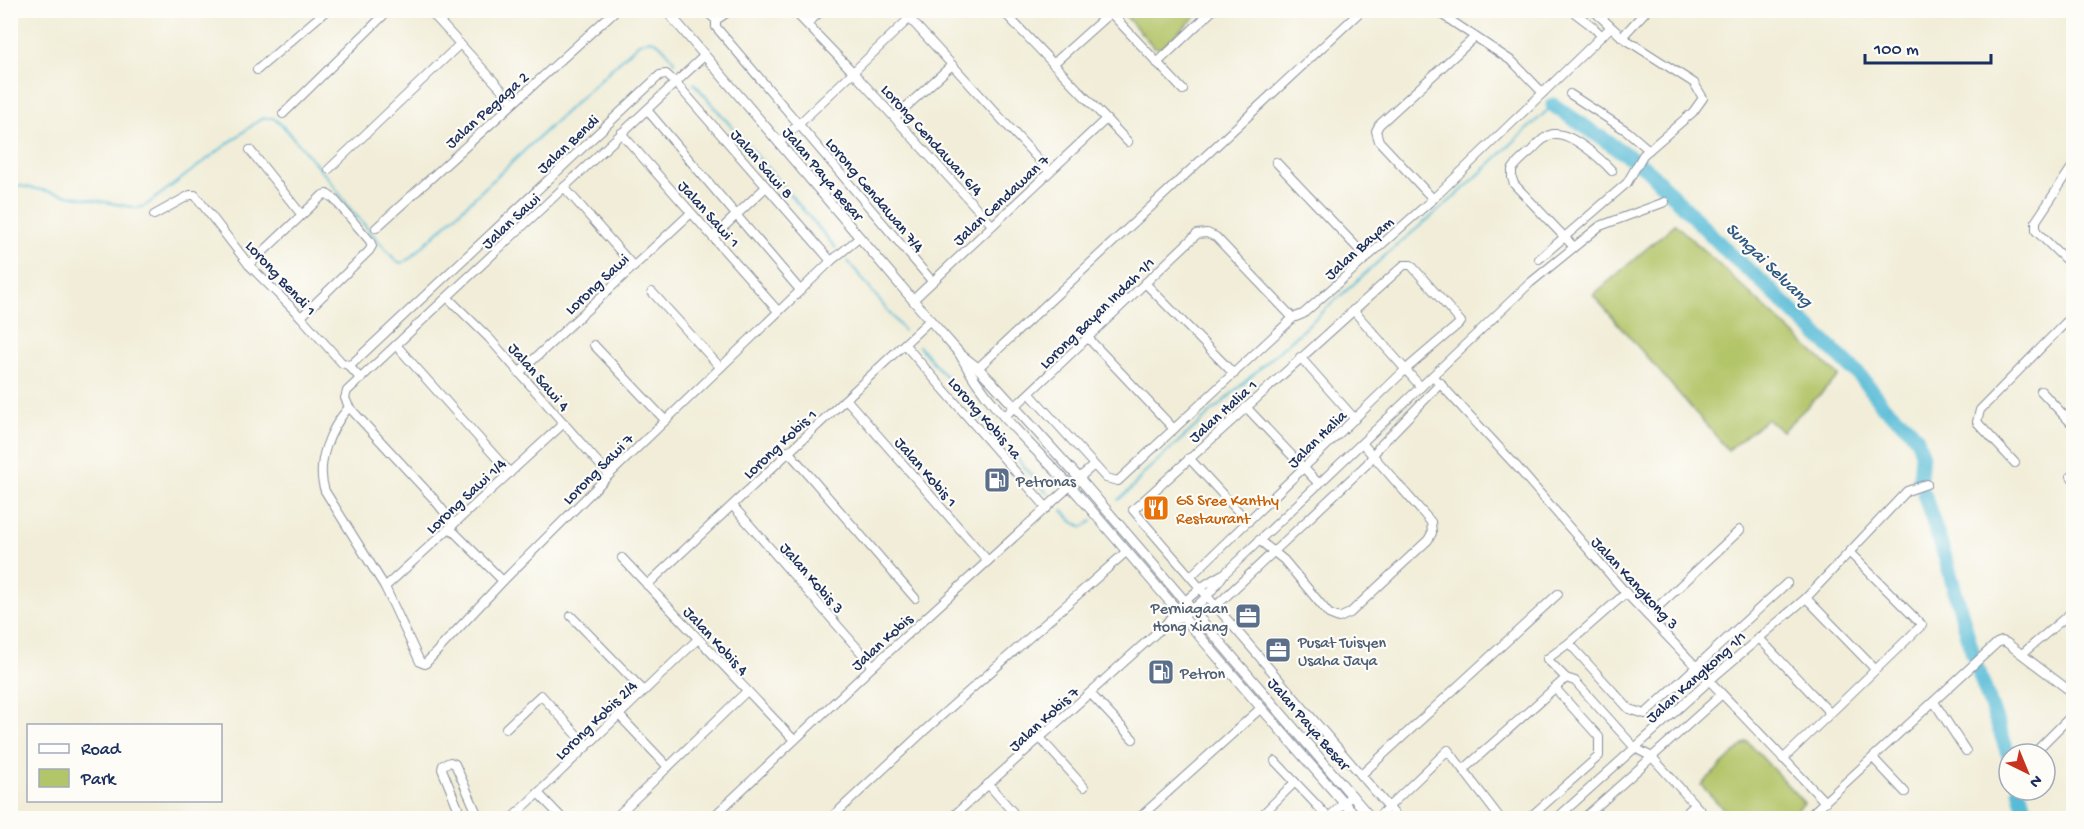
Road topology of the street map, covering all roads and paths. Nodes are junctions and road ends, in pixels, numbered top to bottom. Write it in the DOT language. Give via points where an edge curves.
graph roads {
  1 [pos="327,10"];
  2 [pos="388,10"];
  3 [pos="429,10"];
  4 [pos="616,10"];
  5 [pos="666,10"];
  6 [pos="705,10"];
  7 [pos="731,10"];
  8 [pos="793,10"];
  9 [pos="822,10"];
  10 [pos="902,10"];
  11 [pos="918,10"];
  12 [pos="1002,10"];
  13 [pos="1213,10"];
  14 [pos="1362,10"];
  15 [pos="1435,10"];
  16 [pos="1571,10"];
  17 [pos="1593,10"];
  18 [pos="1647,10"];
  19 [pos="1109,12"];
  20 [pos="910,19"];
  21 [pos="716,20"];
  22 [pos="807,24"];
  23 [pos="1611,27"];
  24 [pos="1602,36"];
  25 [pos="1475,37"];
  26 [pos="1622,37"];
  27 [pos="460,44"];
  28 [pos="704,56"];
  29 [pos="1157,63"];
  30 [pos="1053,64"];
  31 [pos="952,65"];
  32 [pos="257,70"];
  33 [pos="853,72"];
  34 [pos="676,83"];
  35 [pos="1184,90"];
  36 [pos="1543,93"];
  37 [pos="1570,94"];
  38 [pos="513,102"];
  39 [pos="647,110"];
  40 [pos="283,114"];
  41 [pos="895,117"];
  42 [pos="1106,119"];
  43 [pos="799,123"];
  44 [pos="621,133"];
  45 [pos="1128,142"];
  46 [pos="779,143"];
  47 [pos="250,150"];
  48 [pos="1646,152"];
  49 [pos="1276,162"];
  50 [pos="2072,169"];
  51 [pos="329,170"];
  52 [pos="1050,171"];
  53 [pos="1612,171"];
  54 [pos="766,186"];
  55 [pos="564,187"];
  56 [pos="1433,199"];
  57 [pos="1665,202"];
  58 [pos="691,213"];
  59 [pos="301,214"];
  60 [pos="154,215"];
  61 [pos="736,215"];
  62 [pos="993,225"];
  63 [pos="375,228"];
  64 [pos="713,237"];
  65 [pos="1564,237"];
  66 [pos="859,238"];
  67 [pos="1573,246"];
  68 [pos="1367,258"];
  69 [pos="1539,259"];
  70 [pos="831,261"];
  71 [pos="249,265"];
  72 [pos="634,267"];
  73 [pos="2073,268"];
  74 [pos="932,281"];
  75 [pos="1145,283"];
  76 [pos="801,290"];
  77 [pos="652,292"];
  78 [pos="448,298"];
  79 [pos="913,300"];
  80 [pos="1353,310"];
  81 [pos="778,311"];
  82 [pos="2073,314"];
  83 [pos="301,317"];
  84 [pos="1293,318"];
  85 [pos="930,320"];
  86 [pos="1461,322"];
  87 [pos="1088,338"];
  88 [pos="396,345"];
  89 [pos="594,345"];
  90 [pos="905,345"];
  91 [pos="960,354"];
  92 [pos="1300,357"];
  93 [pos="348,365"];
  94 [pos="720,367"];
  95 [pos="978,368"];
  96 [pos="1405,370"];
  97 [pos="519,373"];
  98 [pos="1234,374"];
  99 [pos="1433,376"];
  100 [pos="361,379"];
  101 [pos="1441,383"];
  102 [pos="1421,387"];
  103 [pos="2041,392"];
  104 [pos="1030,394"];
  105 [pos="846,399"];
  106 [pos="349,407"];
  107 [pos="1245,407"];
  108 [pos="1015,408"];
  109 [pos="1005,416"];
  110 [pos="1355,419"];
  111 [pos="665,420"];
  112 [pos="564,423"];
  113 [pos="2073,426"];
  114 [pos="1174,429"];
  115 [pos="1362,443"];
  116 [pos="789,451"];
  117 [pos="1373,456"];
  118 [pos="1189,458"];
  119 [pos="2015,463"];
  120 [pos="1094,465"];
  121 [pos="1304,469"];
  122 [pos="510,473"];
  123 [pos="609,475"];
  124 [pos="1079,478"];
  125 [pos="1318,484"];
  126 [pos="1927,484"];
  127 [pos="1070,486"];
  128 [pos="733,506"];
  129 [pos="1047,508"];
  130 [pos="1248,522"];
  131 [pos="452,526"];
  132 [pos="1740,530"];
  133 [pos="1259,540"];
  134 [pos="1126,551"];
  135 [pos="1274,553"];
  136 [pos="1850,553"];
  137 [pos="622,558"];
  138 [pos="988,561"];
  139 [pos="1224,574"];
  140 [pos="1191,576"];
  141 [pos="503,581"];
  142 [pos="1787,583"];
  143 [pos="647,585"];
  144 [pos="385,587"];
  145 [pos="1202,588"];
  146 [pos="1558,594"];
  147 [pos="1626,594"];
  148 [pos="1208,595"];
  149 [pos="915,597"];
  150 [pos="1806,597"];
  151 [pos="1186,602"];
  152 [pos="1217,605"];
  153 [pos="1193,609"];
  154 [pos="1176,610"];
  155 [pos="2073,610"];
  156 [pos="571,616"];
  157 [pos="1648,616"];
  158 [pos="1183,618"];
  159 [pos="1162,628"];
  160 [pos="1759,638"];
  161 [pos="698,639"];
  162 [pos="1569,644"];
  163 [pos="2022,654"];
  164 [pos="873,666"];
  165 [pos="1697,667"];
  166 [pos="1875,669"];
  167 [pos="1566,678"];
  168 [pos="1709,681"];
  169 [pos="1555,688"];
  170 [pos="644,691"];
  171 [pos="747,691"];
  172 [pos="1090,693"];
  173 [pos="2073,694"];
  174 [pos="1721,695"];
  175 [pos="1935,702"];
  176 [pos="1261,708"];
  177 [pos="1830,713"];
  178 [pos="2073,713"];
  179 [pos="619,715"];
  180 [pos="506,728"];
  181 [pos="1040,738"];
  182 [pos="1133,739"];
  183 [pos="794,740"];
  184 [pos="2045,742"];
  185 [pos="587,746"];
  186 [pos="1635,748"];
  187 [pos="1966,751"];
  188 [pos="1652,757"];
  189 [pos="1873,758"];
  190 [pos="1782,759"];
  191 [pos="1275,761"];
  192 [pos="668,767"];
  193 [pos="1464,769"];
  194 [pos="1361,775"];
  195 [pos="1295,782"];
  196 [pos="988,784"];
  197 [pos="1084,787"];
  198 [pos="1905,792"];
  199 [pos="538,793"];
  200 [pos="1352,795"];
  201 [pos="1825,802"];
  202 [pos="1344,803"];
  203 [pos="1695,805"];
  204 [pos="1388,806"];
  205 [pos="1329,818"];
  206 [pos="462,819"];
  207 [pos="479,819"];
  208 [pos="512,819"];
  209 [pos="562,819"];
  210 [pos="615,819"];
  211 [pos="712,819"];
  212 [pos="831,819"];
  213 [pos="951,819"];
  214 [pos="1018,819"];
  215 [pos="1139,819"];
  216 [pos="1259,819"];
  217 [pos="1357,819"];
  218 [pos="1371,819"];
  219 [pos="1377,819"];
  220 [pos="1398,819"];
  221 [pos="1500,819"];
  222 [pos="1529,819"];
  223 [pos="1557,819"];
  224 [pos="1584,819"];
  225 [pos="1681,819"];
  226 [pos="1707,819"];
  227 [pos="1807,819"];
  1 -- 32 [label="street"];
  2 -- 40 [label="street"];
  3 -- 27 [label="street"];
  4 -- 38 [label="street, Jalan Pegaga 2"];
  5 -- 28 [label="street, Jalan Paya Besar"];
  6 -- 21 [label="street, Lorong Cendawan 7/4"];
  7 -- 21 [label="street"];
  8 -- 22 [label="street, Lorong Cendawan 6/4"];
  9 -- 22 [label="street"];
  10 -- 20 [label="street"];
  11 -- 20 [label="street"];
  12 -- 30 [label="street"];
  13 -- 29 [label="street"];
  14 -- 95 [label="street"];
  15 -- 25 [label="street"];
  16 -- 24 [label="street"];
  17 -- 23 [label="street"];
  18 -- 26 [label="street"];
  19 -- 29 [label="street"];
  19 -- 30 [label="street"];
  20 -- 31 [label="street"];
  20 -- 33 [label="street"];
  21 -- 43 [label="street, Lorong Cendawan 7/4" via="716,27"];
  22 -- 33 [label="street, Lorong Cendawan 6/4"];
  23 -- 24 [label="street, Jalan Bayam"];
  23 -- 26 [label="street"];
  24 -- 36 [label="street, Jalan Bayam"];
  25 -- 36 [label="street" via="1514,62"];
  25 -- 56 [label="street" via="1376,131 1379,141"];
  26 -- 48 [label="street" via="1694,83 1703,98 1693,112"];
  27 -- 38 [label="street"];
  27 -- 51 [label="street"];
  28 -- 34 [label="street, Jalan Sawi"];
  28 -- 46 [label="street, Jalan Paya Besar"];
  29 -- 35 [label="street"];
  30 -- 42 [label="street"];
  31 -- 41 [label="street"];
  31 -- 52 [label="street"];
  33 -- 41 [label="street, Lorong Cendawan 6/4"];
  33 -- 43 [label="street"];
  34 -- 39 [label="street, Jalan Sawi"];
  34 -- 54 [label="street, Jalan Sawi 8"];
  34 -- 93 [label="street, Jalan Bendi" via="666,74 648,85"];
  36 -- 56 [label="street, Jalan Bayam"];
  37 -- 48 [label="street" via="1627,131"];
  38 -- 63 [label="street, Jalan Pegaga 2"];
  39 -- 44 [label="street, Jalan Sawi"];
  39 -- 61 [label="street"];
  41 -- 62 [label="street, Lorong Cendawan 6/4"];
  42 -- 45 [label="street"];
  42 -- 52 [label="street, Jalan Cendawan 7"];
  43 -- 46 [label="street"];
  43 -- 74 [label="street, Lorong Cendawan 7/4"];
  44 -- 55 [label="street, Jalan Sawi"];
  44 -- 58 [label="street, Jalan Sawi 1"];
  46 -- 66 [label="street, Jalan Paya Besar"];
  47 -- 59 [label="street"];
  48 -- 65 [label="street" via="1627,183"];
  49 -- 68 [label="street"];
  50 -- 73 [label="street" via="2036,221 2036,231"];
  52 -- 62 [label="street, Jalan Cendawan 7"];
  53 -- 65 [label="street" via="1572,139 1554,134 1546,136 1515,165 1514,184"];
  54 -- 61 [label="street"];
  54 -- 70 [label="street, Jalan Sawi 8"];
  55 -- 72 [label="street"];
  55 -- 78 [label="street, Jalan Sawi"];
  56 -- 68 [label="street, Jalan Bayam"];
  57 -- 67 [label="street" via="1600,226"];
  58 -- 64 [label="street, Jalan Sawi 1"];
  58 -- 72 [label="street, Lorong Sawi"];
  59 -- 71 [label="street"];
  59 -- 83 [label="street" via="327,194 372,246"];
  60 -- 71 [label="street, Lorong Bendi 1" via="195,195"];
  61 -- 64 [label="street"];
  61 -- 76 [label="street"];
  62 -- 74 [label="street, Jalan Cendawan 7"];
  64 -- 81 [label="street, Jalan Sawi 1"];
  65 -- 67 [label="street"];
  65 -- 69 [label="street"];
  66 -- 70 [label="street, Lorong Sawi 7"];
  66 -- 79 [label="street, Jalan Paya Besar"];
  67 -- 99 [label="street"];
  68 -- 84 [label="street, Jalan Bayam" via="1303,314"];
  70 -- 76 [label="street, Lorong Sawi 7"];
  71 -- 83 [label="street, Lorong Bendi 1"];
  72 -- 97 [label="street, Lorong Sawi"];
  74 -- 79 [label="street, Jalan Cendawan 7"];
  75 -- 84 [label="street, Lorong Bayan Indah 1/1" via="1197,234 1207,233 1216,237"];
  75 -- 87 [label="street, Lorong Bayan Indah 1/1"];
  75 -- 98 [label="street"];
  76 -- 81 [label="street, Lorong Sawi 7"];
  77 -- 94 [label="street"];
  78 -- 88 [label="street, Jalan Sawi"];
  78 -- 97 [label="street, Jalan Sawi 4"];
  79 -- 85 [label="street, Jalan Paya Besar"];
  80 -- 86 [label="street, Jalan Halia 1" via="1407,264"];
  80 -- 92 [label="street, Jalan Halia 1"];
  80 -- 96 [label="street"];
  81 -- 94 [label="street, Lorong Sawi 7"];
  82 -- 119 [label="street" via="1977,416 1977,422"];
  83 -- 93 [label="street, Lorong Bendi 1"];
  84 -- 98 [label="street, Jalan Bayam"];
  85 -- 90 [label="street, Lorong Kobis 1"];
  85 -- 91 [label="street, Jalan Paya Besar"];
  86 -- 96 [label="street, Jalan Halia"];
  87 -- 104 [label="street, Lorong Bayan Indah 1/1"];
  87 -- 114 [label="street"];
  88 -- 100 [label="street, Jalan Sawi"];
  88 -- 122 [label="street"];
  89 -- 111 [label="street"];
  90 -- 105 [label="street, Lorong Kobis 1"];
  90 -- 129 [label="street, Lorong Kobis 1a"];
  91 -- 95 [label="street, Jalan Paya Besar"];
  91 -- 109 [label="street, Jalan Paya Besar" via="972,378"];
  92 -- 107 [label="street, Jalan Halia 1"];
  92 -- 110 [label="street"];
  93 -- 100 [label="street, Lorong Bendi 1"];
  94 -- 111 [label="street, Lorong Sawi 7"];
  95 -- 108 [label="street, Jalan Paya Besar"];
  96 -- 102 [label="street"];
  96 -- 110 [label="street, Jalan Halia"];
  97 -- 112 [label="street, Jalan Sawi 4"];
  98 -- 114 [label="street, Jalan Bayam"];
  99 -- 101 [label="street, Jalan Kangkong 3"];
  99 -- 102 [label="street"];
  100 -- 106 [label="street, Jalan Sawi" via="347,391"];
  101 -- 117 [label="street"];
  101 -- 147 [label="street, Jalan Kangkong 3"];
  102 -- 115 [label="street"];
  103 -- 113 [label="street"];
  104 -- 108 [label="street, Lorong Bayan Indah 1/1"];
  104 -- 120 [label="street"];
  105 -- 116 [label="street, Lorong Kobis 1"];
  105 -- 138 [label="street, Jalan Kobis 1"];
  106 -- 131 [label="street" via="433,498"];
  106 -- 144 [label="street" via="331,434 321,478 325,491"];
  107 -- 118 [label="street, Jalan Halia 1"];
  107 -- 121 [label="street"];
  108 -- 109 [label="street, Lorong Bayan Indah 1/1"];
  108 -- 124 [label="street, Jalan Paya Besar"];
  109 -- 127 [label="street, Jalan Paya Besar"];
  110 -- 121 [label="street, Jalan Halia"];
  111 -- 123 [label="street, Lorong Sawi 7"];
  112 -- 122 [label="street, Lorong Sawi 1/4"];
  112 -- 123 [label="street, Jalan Sawi 4"];
  114 -- 120 [label="street, Jalan Bayam" via="1118,481 1106,478"];
  115 -- 117 [label="street"];
  115 -- 125 [label="street"];
  116 -- 128 [label="street, Lorong Kobis 1"];
  116 -- 149 [label="street"];
  117 -- 135 [label="street"];
  117 -- 135 [label="street" via="1431,522 1428,540 1350,613 1339,618 1329,614"];
  118 -- 130 [label="street"];
  118 -- 140 [label="street, Jalan Halia 1" via="1133,510"];
  120 -- 124 [label="street"];
  121 -- 125 [label="street"];
  121 -- 130 [label="street, Jalan Halia"];
  122 -- 131 [label="street, Lorong Sawi 1/4"];
  123 -- 141 [label="street, Lorong Sawi 7"];
  124 -- 151 [label="street, Jalan Paya Besar"];
  125 -- 133 [label="street"];
  126 -- 136 [label="street, Jalan Kangkong 1/1" via="1907,491"];
  127 -- 129 [label="street, Jalan Kobis"];
  127 -- 134 [label="street, Jalan Paya Besar"];
  128 -- 143 [label="street, Lorong Kobis 1"];
  128 -- 164 [label="street, Jalan Kobis 3"];
  129 -- 138 [label="street, Jalan Kobis"];
  130 -- 140 [label="street, Jalan Halia"];
  131 -- 141 [label="street"];
  131 -- 144 [label="street, Lorong Sawi 1/4"];
  132 -- 157 [label="street"];
  133 -- 135 [label="street"];
  133 -- 139 [label="street"];
  134 -- 154 [label="street, Jalan Paya Besar"];
  134 -- 212 [label="street"];
  135 -- 152 [label="street"];
  136 -- 150 [label="street, Jalan Kangkong 1/1"];
  136 -- 166 [label="street" via="1922,625"];
  137 -- 143 [label="street, Jalan Kobis 4"];
  138 -- 164 [label="street, Jalan Kobis"];
  139 -- 145 [label="street"];
  139 -- 148 [label="street"];
  140 -- 145 [label="street, Jalan Halia 1"];
  141 -- 144 [label="street, Lorong Sawi 7" via="425,664 420,662"];
  142 -- 165 [label="street"];
  143 -- 161 [label="street, Jalan Kobis 4"];
  145 -- 148 [label="street, Jalan Halia 1"];
  145 -- 151 [label="street"];
  146 -- 194 [label="street"];
  147 -- 157 [label="street, Jalan Kangkong 3"];
  147 -- 162 [label="street"];
  148 -- 152 [label="street, Jalan Halia 1"];
  148 -- 153 [label="street"];
  150 -- 160 [label="street, Jalan Kangkong 1/1"];
  150 -- 166 [label="street"];
  151 -- 153 [label="street, Jalan Paya Besar"];
  151 -- 154 [label="street"];
  152 -- 194 [label="street, Jalan Halia 1"];
  153 -- 158 [label="street"];
  153 -- 200 [label="street, Jalan Paya Besar"];
  154 -- 158 [label="street, Jalan Paya Besar"];
  154 -- 159 [label="street"];
  155 -- 163 [label="street"];
  156 -- 170 [label="street"];
  157 -- 165 [label="street, Jalan Kangkong 3"];
  158 -- 159 [label="street"];
  158 -- 176 [label="street, Jalan Paya Besar"];
  159 -- 172 [label="street, Jalan Kobis 7"];
  160 -- 168 [label="street, Jalan Kangkong 1/1"];
  160 -- 177 [label="street"];
  161 -- 170 [label="street, Lorong Kobis 2/4"];
  161 -- 171 [label="street, Jalan Kobis 4"];
  162 -- 165 [label="street" via="1629,709 1644,714"];
  162 -- 167 [label="street" via="1547,658"];
  163 -- 173 [label="street"];
  163 -- 175 [label="street" via="2002,641"];
  164 -- 183 [label="street, Jalan Kobis"];
  165 -- 168 [label="street, Jalan Kangkong 3"];
  166 -- 177 [label="street"];
  167 -- 169 [label="street"];
  167 -- 186 [label="street" via="1575,681"];
  168 -- 174 [label="street, Jalan Kangkong 3"];
  168 -- 186 [label="street, Jalan Kangkong 1/1"];
  169 -- 193 [label="street"];
  169 -- 222 [label="street" via="1599,737 1599,756"];
  170 -- 179 [label="street, Lorong Kobis 2/4"];
  171 -- 183 [label="street, Jalan Kobis 4"];
  171 -- 192 [label="street"];
  172 -- 181 [label="street, Jalan Kobis 7"];
  172 -- 182 [label="street"];
  174 -- 188 [label="street"];
  174 -- 190 [label="street, Jalan Kangkong 3"];
  175 -- 187 [label="street"];
  175 -- 189 [label="street"];
  176 -- 202 [label="street, Jalan Paya Besar"];
  176 -- 215 [label="street"];
  177 -- 190 [label="street"];
  178 -- 184 [label="street"];
  179 -- 185 [label="street, Lorong Kobis 2/4"];
  179 -- 192 [label="street"];
  180 -- 185 [label="street" via="541,695"];
  181 -- 196 [label="street, Jalan Kobis 7"];
  181 -- 197 [label="street"];
  183 -- 211 [label="street, Jalan Kobis"];
  185 -- 199 [label="street, Lorong Kobis 2/4"];
  186 -- 188 [label="street"];
  186 -- 223 [label="street, Jalan Kangkong 1/1"];
  188 -- 203 [label="street"];
  188 -- 224 [label="street"];
  189 -- 198 [label="street"];
  189 -- 201 [label="street"];
  190 -- 201 [label="street, Jalan Kangkong 3"];
  191 -- 195 [label="street"];
  192 -- 210 [label="street"];
  193 -- 204 [label="street" via="1448,750"];
  193 -- 221 [label="street"];
  194 -- 204 [label="street, Jalan Halia 1"];
  195 -- 205 [label="street"];
  195 -- 216 [label="street"];
  196 -- 213 [label="street, Jalan Kobis 7"];
  196 -- 214 [label="street"];
  199 -- 208 [label="street, Lorong Kobis 2/4"];
  199 -- 209 [label="street"];
  200 -- 202 [label="street"];
  200 -- 218 [label="street, Jalan Paya Besar"];
  201 -- 227 [label="street"];
  202 -- 205 [label="street"];
  202 -- 217 [label="street, Jalan Paya Besar"];
  203 -- 225 [label="street"];
  203 -- 226 [label="street"];
  204 -- 219 [label="street"];
  204 -- 220 [label="street, Jalan Halia 1"];
  206 -- 207 [label="street" via="442,769 450,762 455,764"];
}
